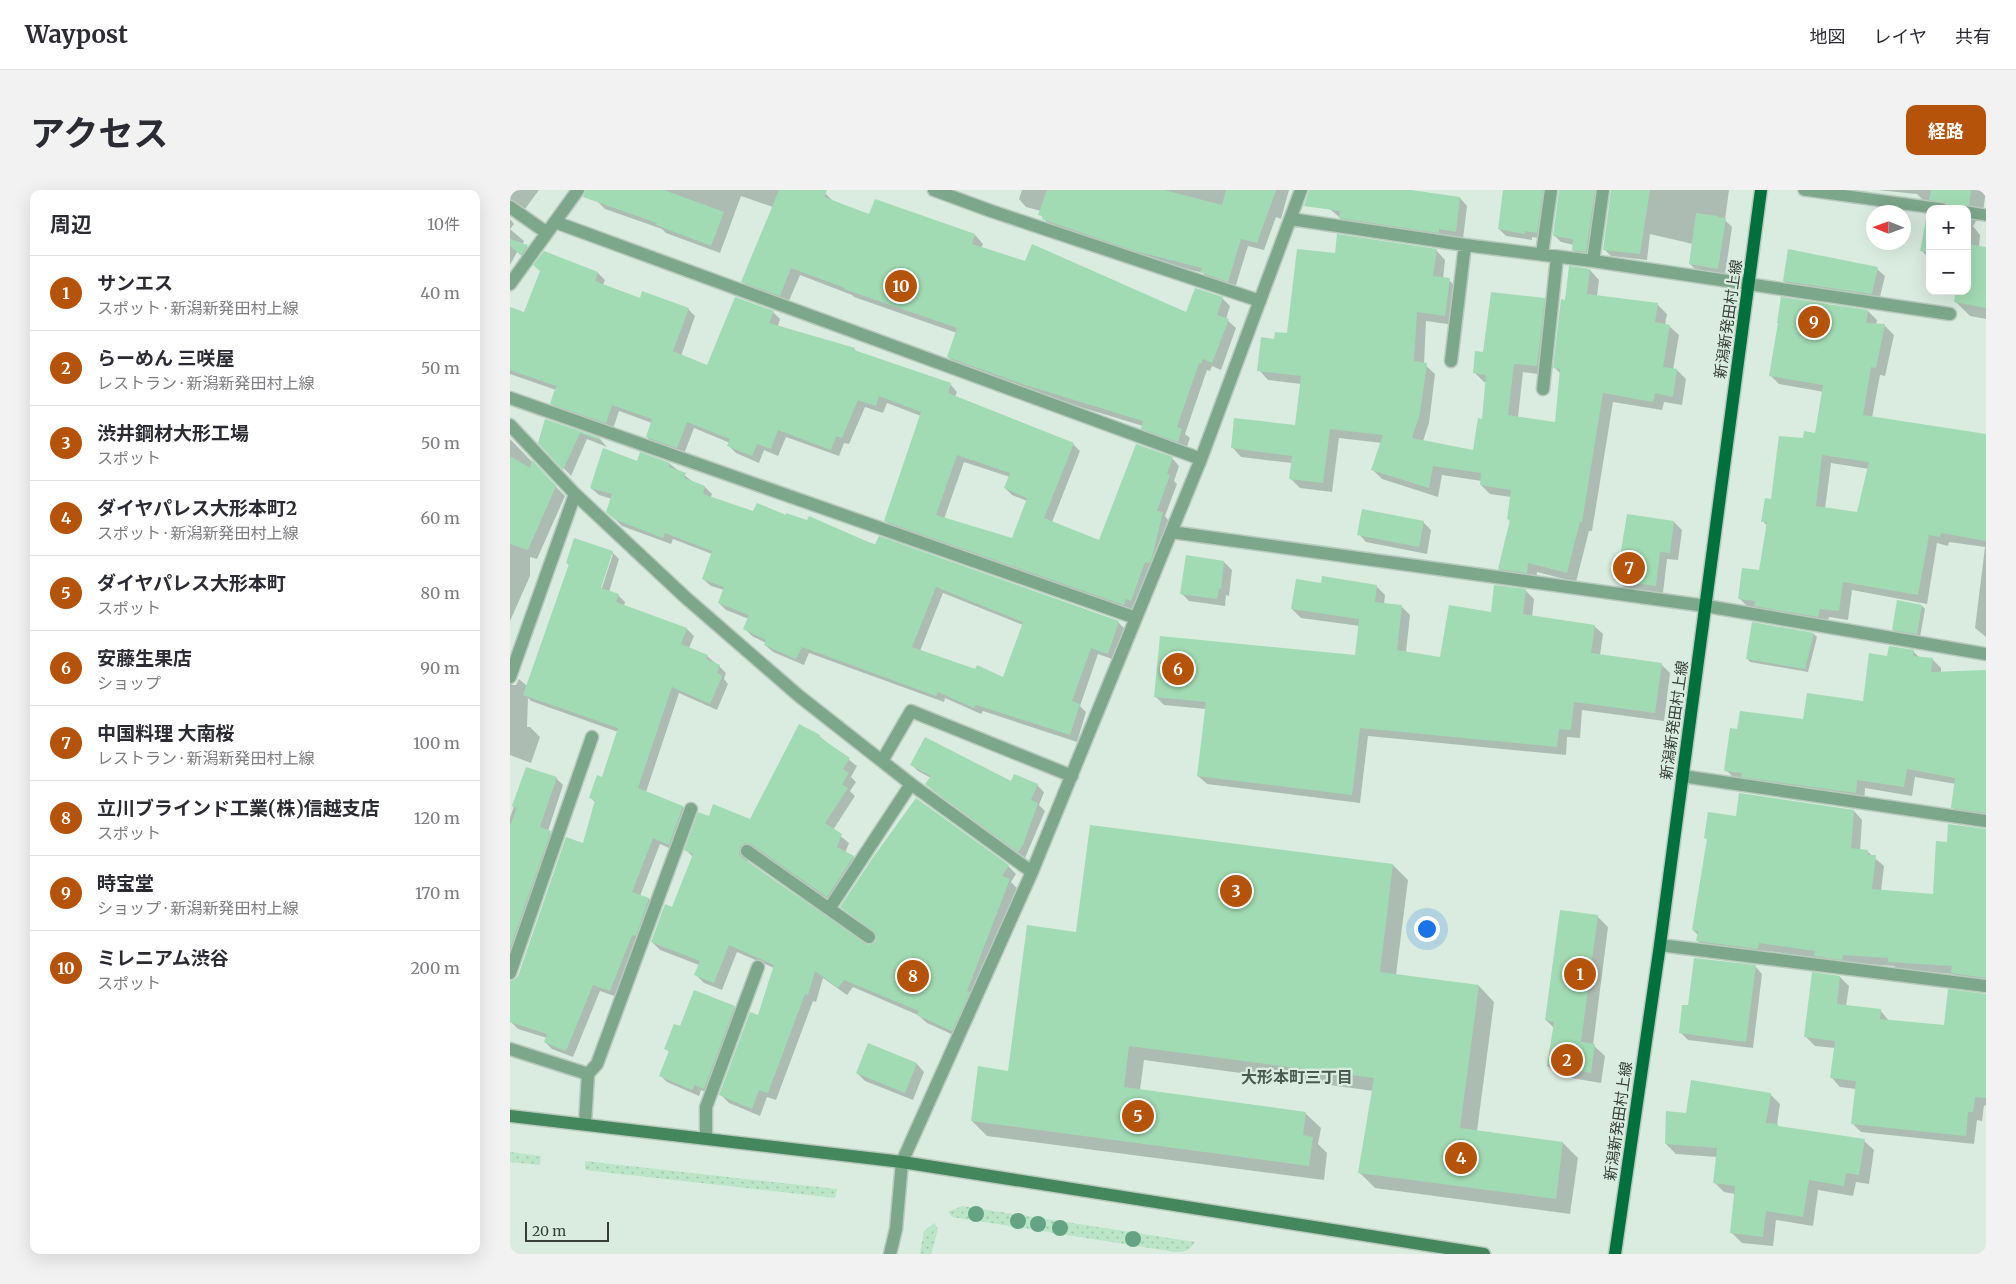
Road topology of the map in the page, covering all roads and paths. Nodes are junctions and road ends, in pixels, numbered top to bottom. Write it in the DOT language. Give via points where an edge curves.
graph roads {
  1 [pos="578,190"];
  2 [pos="934,190"];
  3 [pos="1301,190"];
  4 [pos="1551,190"];
  5 [pos="1603,190"];
  6 [pos="1761,190"];
  7 [pos="1804,190"];
  8 [pos="510,207"];
  9 [pos="1926,207"];
  10 [pos="1971,213"];
  11 [pos="1986,215"];
  12 [pos="1291,219"];
  13 [pos="551,228"];
  14 [pos="1465,245"];
  15 [pos="1542,254"];
  16 [pos="1557,257"];
  17 [pos="1594,260"];
  18 [pos="510,284"];
  19 [pos="1749,285"];
  20 [pos="1260,301"];
  21 [pos="1950,314"];
  22 [pos="1450,361"];
  23 [pos="1543,388"];
  24 [pos="510,398"];
  25 [pos="510,425"];
  26 [pos="1200,459"];
  27 [pos="575,494"];
  28 [pos="1171,532"];
  29 [pos="1706,606"];
  30 [pos="1136,618"];
  31 [pos="1986,654"];
  32 [pos="510,677"];
  33 [pos="592,737"];
  34 [pos="882,761"];
  35 [pos="1072,776"];
  36 [pos="1682,776"];
  37 [pos="911,784"];
  38 [pos="691,809"];
  39 [pos="1986,821"];
  40 [pos="747,851"];
  41 [pos="1032,872"];
  42 [pos="829,909"];
  43 [pos="869,937"];
  44 [pos="1660,945"];
  45 [pos="758,967"];
  46 [pos="510,973"];
  47 [pos="1986,986"];
  48 [pos="510,1049"];
  49 [pos="588,1074"];
  50 [pos="510,1116"];
  51 [pos="585,1124"];
  52 [pos="706,1138"];
  53 [pos="902,1162"];
  54 [pos="890,1254"];
  55 [pos="1484,1254"];
  56 [pos="1615,1254"];
  1 -- 13 [label="street"];
  2 -- 20 [label="street"];
  3 -- 12 [label="street"];
  4 -- 15 [label="street"];
  5 -- 17 [label="street"];
  6 -- 19 [label="main road, 新潟新発田村上線"];
  7 -- 9 [label="lane"];
  8 -- 13 [label="street"];
  10 -- 11 [label="lane"];
  12 -- 14 [label="street"];
  12 -- 20 [label="street"];
  13 -- 18 [label="street"];
  13 -- 26 [label="street"];
  14 -- 15 [label="street"];
  14 -- 22 [label="street"];
  15 -- 16 [label="street"];
  16 -- 17 [label="street"];
  16 -- 23 [label="street"];
  17 -- 19 [label="street"];
  19 -- 21 [label="street"];
  19 -- 29 [label="main road, 新潟新発田村上線"];
  20 -- 26 [label="street"];
  24 -- 30 [label="street"];
  25 -- 27 [label="street"];
  26 -- 28 [label="street"];
  27 -- 32 [label="street"];
  27 -- 34 [label="street" via="685,597 800,696"];
  28 -- 29 [label="street"];
  28 -- 30 [label="street"];
  29 -- 31 [label="street"];
  29 -- 36 [label="main road, 新潟新発田村上線"];
  30 -- 35 [label="street"];
  33 -- 46 [label="street"];
  34 -- 35 [label="street" via="911,711"];
  34 -- 37 [label="street"];
  35 -- 41 [label="street"];
  36 -- 39 [label="street"];
  36 -- 44 [label="main road, 新潟新発田村上線"];
  37 -- 41 [label="street"];
  37 -- 42 [label="street"];
  38 -- 49 [label="street" via="597,1064"];
  40 -- 42 [label="street"];
  41 -- 53 [label="street"];
  42 -- 43 [label="street"];
  44 -- 47 [label="street"];
  44 -- 56 [label="main road, 新潟新発田村上線"];
  45 -- 52 [label="street" via="706,1107"];
  48 -- 49 [label="street"];
  49 -- 51 [label="street"];
  50 -- 51 [label="street"];
  51 -- 52 [label="street"];
  52 -- 53 [label="street"];
  53 -- 54 [label="street" via="896,1230"];
  53 -- 55 [label="street"];
}
